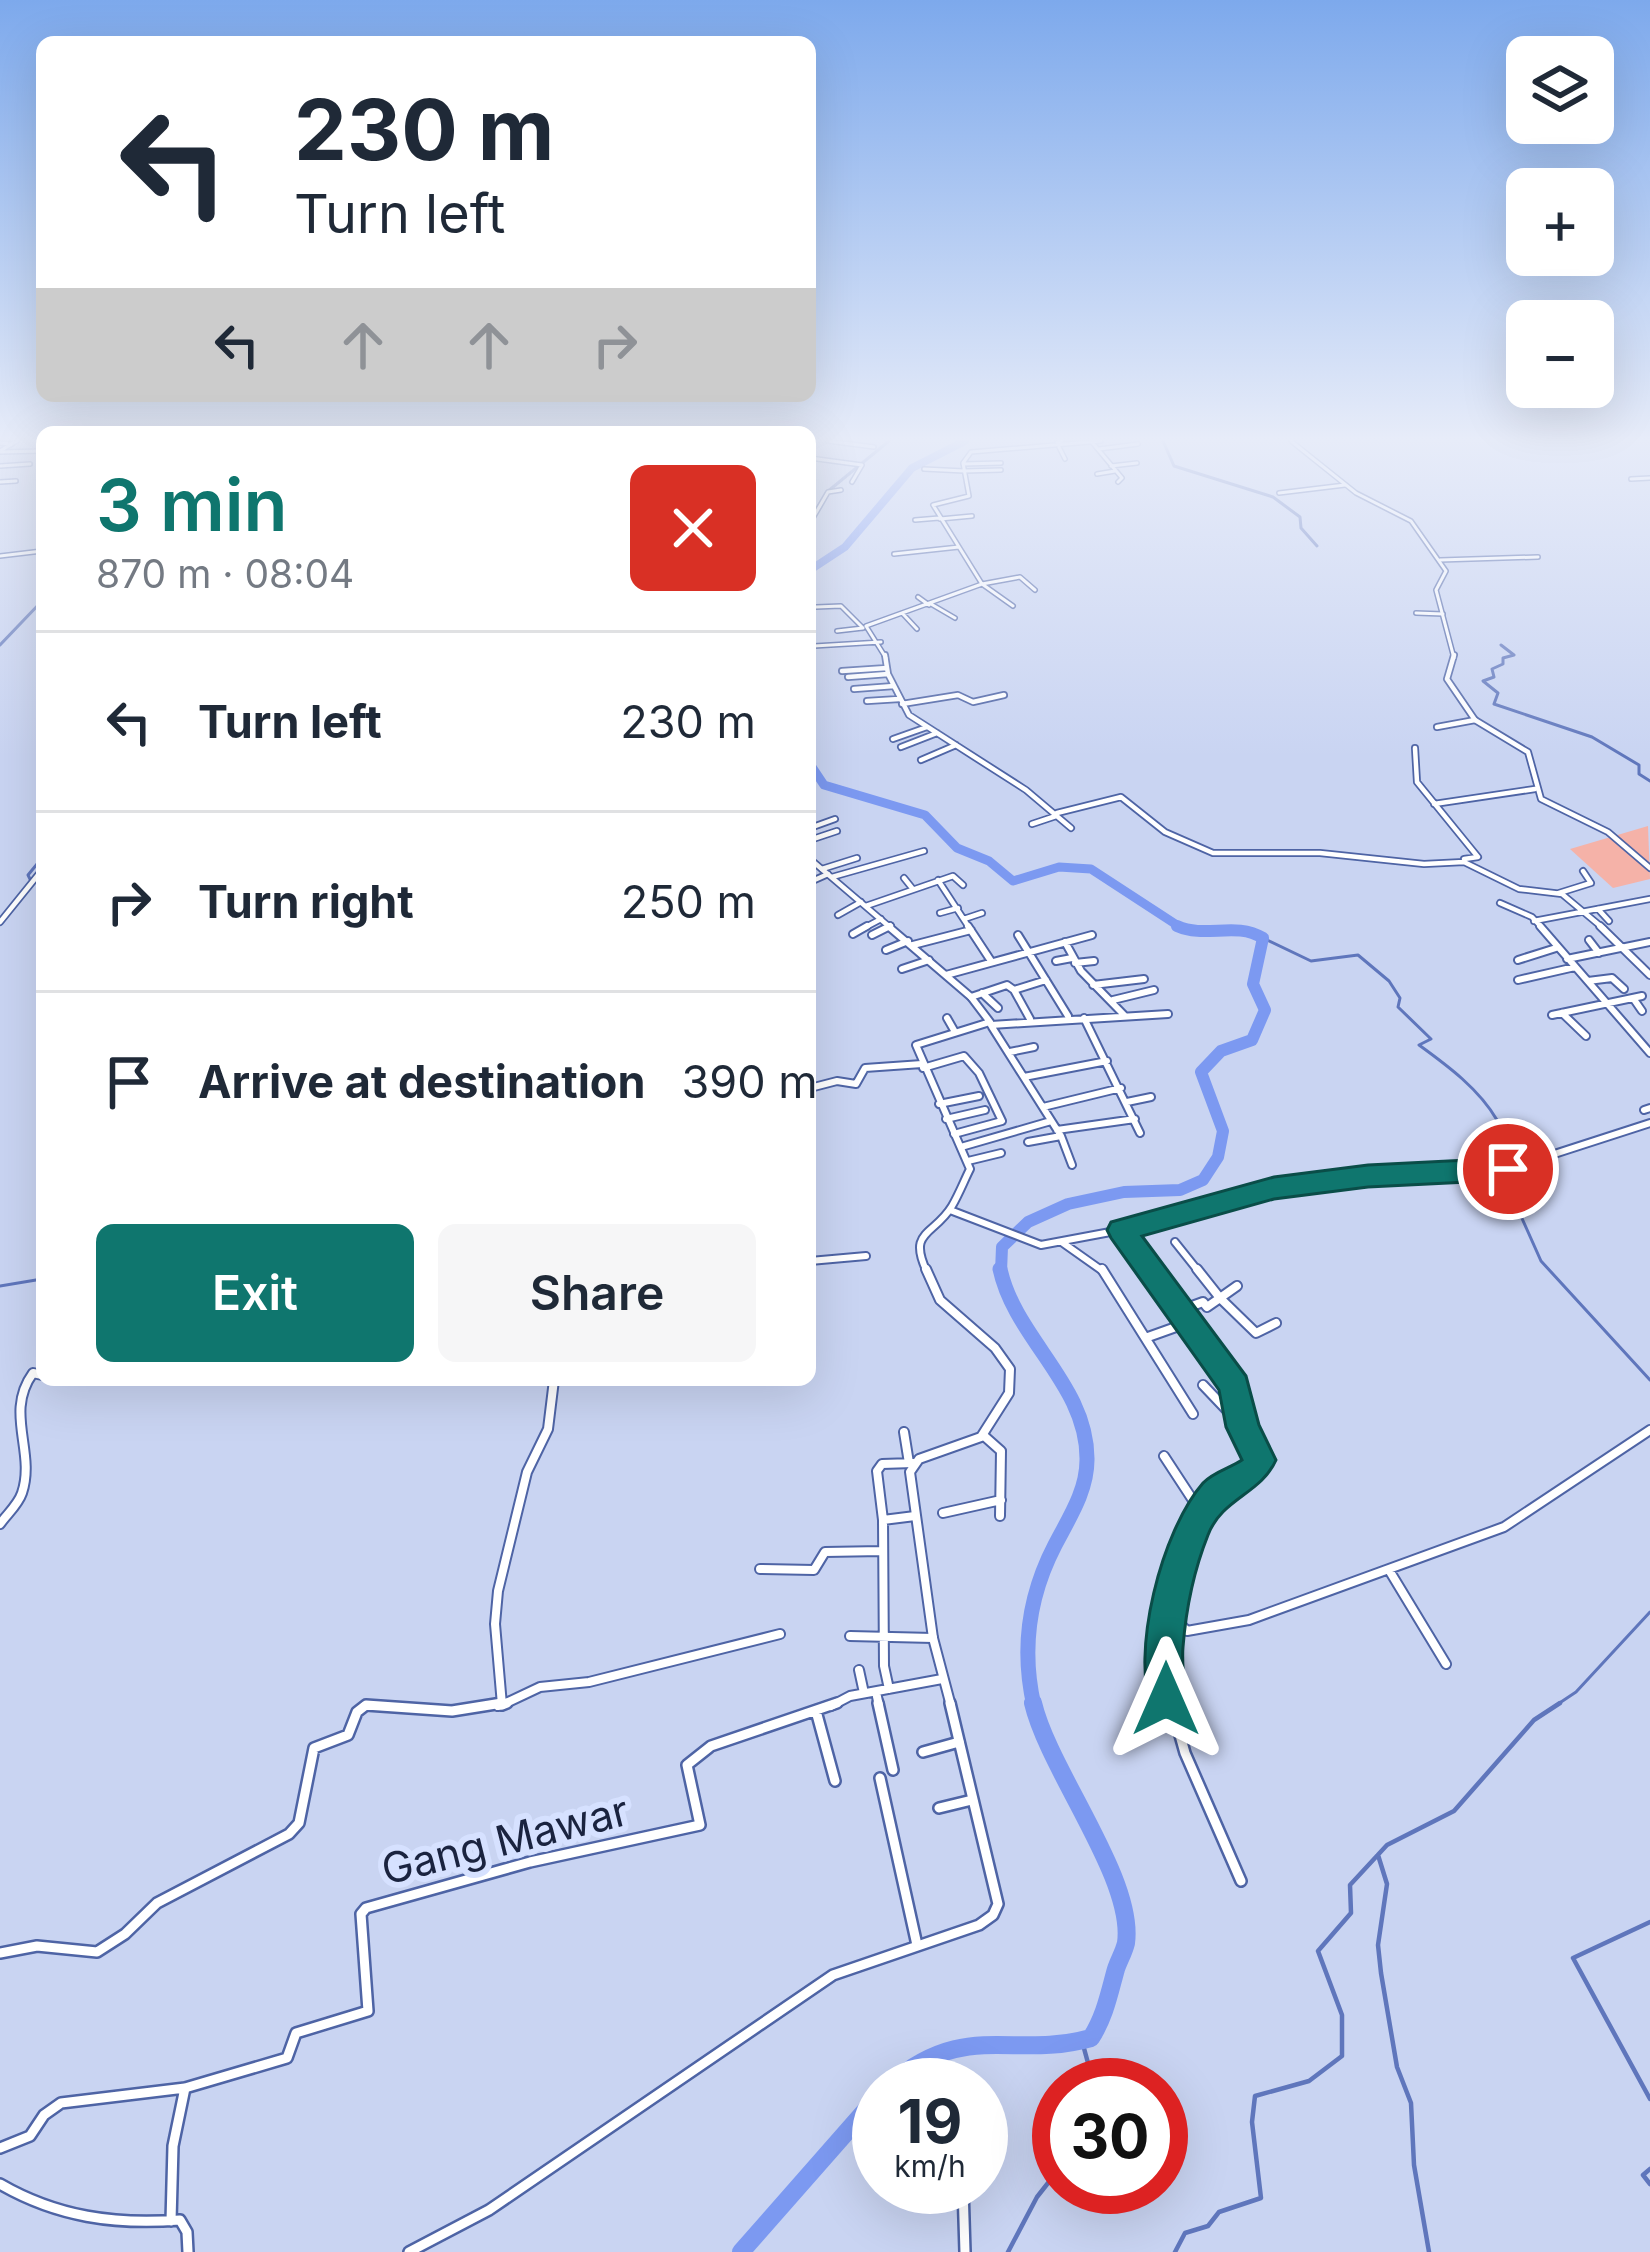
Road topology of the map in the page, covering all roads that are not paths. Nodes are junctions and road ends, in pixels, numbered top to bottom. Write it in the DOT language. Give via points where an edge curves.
graph roads {
  1 [pos="1430,546"];
  2 [pos="958,547"];
  3 [pos="36,551"];
  4 [pos="894,554"];
  5 [pos="0,556"];
  6 [pos="1538,557"];
  7 [pos="1440,560"];
  8 [pos="982,584"];
  9 [pos="1035,590"];
  10 [pos="918,598"];
  11 [pos="930,604"];
  12 [pos="1012,605"];
  13 [pos="817,607"];
  14 [pos="880,611"];
  15 [pos="1416,613"];
  16 [pos="903,614"];
  17 [pos="1443,614"];
  18 [pos="955,617"];
  19 [pos="889,618"];
  20 [pos="865,628"];
  21 [pos="917,629"];
  22 [pos="837,631"];
  23 [pos="881,642"];
  24 [pos="816,646"];
  25 [pos="842,671"];
  26 [pos="888,671"];
  27 [pos="848,677"];
  28 [pos="894,686"];
  29 [pos="854,689"];
  30 [pos="1004,695"];
  31 [pos="867,701"];
  32 [pos="901,702"];
  33 [pos="1476,720"];
  34 [pos="927,727"];
  35 [pos="1437,727"];
  36 [pos="937,733"];
  37 [pos="893,739"];
  38 [pos="956,745"];
  39 [pos="901,747"];
  40 [pos="1415,748"];
  41 [pos="921,760"];
  42 [pos="1535,789"];
  43 [pos="1434,804"];
  44 [pos="1056,814"];
  45 [pos="835,819"];
  46 [pos="1033,824"];
  47 [pos="816,826"];
  48 [pos="1071,828"];
  49 [pos="837,831"];
  50 [pos="816,838"];
  51 [pos="924,851"];
  52 [pos="857,857"];
  53 [pos="1464,862"];
  54 [pos="816,864"];
  55 [pos="1650,868"];
  56 [pos="1583,872"];
  57 [pos="827,873"];
  58 [pos="36,878"];
  59 [pos="904,878"];
  60 [pos="816,879"];
  61 [pos="938,880"];
  62 [pos="963,885"];
  63 [pos="912,888"];
  64 [pos="1559,893"];
  65 [pos="1650,899"];
  66 [pos="1500,903"];
  67 [pos="864,904"];
  68 [pos="958,908"];
  69 [pos="1598,909"];
  70 [pos="1585,911"];
  71 [pos="940,913"];
  72 [pos="982,913"];
  73 [pos="838,915"];
  74 [pos="2,918"];
  75 [pos="881,919"];
  76 [pos="964,919"];
  77 [pos="1534,921"];
  78 [pos="1610,921"];
  79 [pos="891,926"];
  80 [pos="971,930"];
  81 [pos="853,934"];
  82 [pos="872,934"];
  83 [pos="1018,935"];
  84 [pos="1092,935"];
  85 [pos="1588,940"];
  86 [pos="1065,942"];
  87 [pos="1650,942"];
  88 [pos="910,943"];
  89 [pos="1625,946"];
  90 [pos="1556,948"];
  91 [pos="886,950"];
  92 [pos="1030,950"];
  93 [pos="1599,952"];
  94 [pos="1518,959"];
  95 [pos="1567,959"];
  96 [pos="929,960"];
  97 [pos="991,961"];
  98 [pos="1056,961"];
  99 [pos="1074,961"];
  100 [pos="1094,961"];
  101 [pos="1575,967"];
  102 [pos="902,969"];
  103 [pos="946,975"];
  104 [pos="1650,975"];
  105 [pos="1144,979"];
  106 [pos="1046,980"];
  107 [pos="1518,980"];
  108 [pos="1588,981"];
  109 [pos="1093,985"];
  110 [pos="1624,989"];
  111 [pos="1014,990"];
  112 [pos="1154,990"];
  113 [pos="982,993"];
  114 [pos="1642,996"];
  115 [pos="970,997"];
  116 [pos="1633,998"];
  117 [pos="1113,1000"];
  118 [pos="1606,1002"];
  119 [pos="998,1008"];
  120 [pos="1642,1011"];
  121 [pos="1562,1012"];
  122 [pos="1168,1013"];
  123 [pos="1124,1015"];
  124 [pos="1552,1015"];
  125 [pos="1068,1016"];
  126 [pos="1083,1016"];
  127 [pos="947,1018"];
  128 [pos="1030,1019"];
  129 [pos="990,1024"];
  130 [pos="955,1032"];
  131 [pos="1586,1036"];
  132 [pos="1034,1047"];
  133 [pos="1010,1052"];
  134 [pos="1650,1053"];
  135 [pos="1108,1061"];
  136 [pos="922,1066"];
  137 [pos="1024,1077"];
  138 [pos="816,1086"];
  139 [pos="1121,1088"];
  140 [pos="979,1096"];
  141 [pos="1151,1097"];
  142 [pos="1127,1102"];
  143 [pos="939,1104"];
  144 [pos="1043,1107"];
  145 [pos="985,1110"];
  146 [pos="946,1119"];
  147 [pos="1135,1119"];
  148 [pos="1051,1121"];
  149 [pos="1650,1123"];
  150 [pos="1059,1133"];
  151 [pos="1141,1133"];
  152 [pos="954,1134"];
  153 [pos="1028,1142"];
  154 [pos="961,1147"];
  155 [pos="1001,1153"];
  156 [pos="968,1161"];
  157 [pos="1072,1165"];
  158 [pos="950,1210"];
  159 [pos="1121,1230"];
  160 [pos="1175,1242"];
  161 [pos="1064,1243"];
  162 [pos="866,1256"];
  163 [pos="816,1260"];
  164 [pos="1237,1286"];
  165 [pos="1220,1298"];
  166 [pos="1181,1310"];
  167 [pos="1190,1322"];
  168 [pos="1276,1323"];
  169 [pos="1148,1336"];
  170 [pos="36,1374"];
  171 [pos="1204,1385"];
  172 [pos="553,1386"];
  173 [pos="1193,1414"];
  174 [pos="1243,1427"];
  175 [pos="1650,1430"];
  176 [pos="904,1432"];
  177 [pos="983,1435"];
  178 [pos="1163,1456"];
  179 [pos="911,1463"];
  180 [pos="1001,1501"];
  181 [pos="1200,1511"];
  182 [pos="943,1513"];
  183 [pos="917,1515"];
  184 [pos="1000,1516"];
  185 [pos="883,1520"];
  186 [pos="0,1524"];
  187 [pos="882,1551"];
  188 [pos="760,1569"];
  189 [pos="1389,1570"];
  190 [pos="1171,1614"];
  191 [pos="781,1634"];
  192 [pos="850,1636"];
  193 [pos="883,1636"];
  194 [pos="934,1638"];
  195 [pos="1446,1664"];
  196 [pos="859,1670"];
  197 [pos="942,1679"];
  198 [pos="889,1689"];
  199 [pos="870,1692"];
  200 [pos="502,1705"];
  201 [pos="816,1712"];
  202 [pos="959,1742"];
  203 [pos="923,1752"];
  204 [pos="893,1770"];
  205 [pos="880,1778"];
  206 [pos="836,1781"];
  207 [pos="976,1800"];
  208 [pos="939,1808"];
  209 [pos="1240,1881"];
  210 [pos="917,1945"];
  211 [pos="0,1953"];
  212 [pos="185,2088"];
  213 [pos="0,2148"];
  214 [pos="0,2184"];
  215 [pos="964,2214"];
  216 [pos="171,2221"];
  217 [pos="188,2252"];
  218 [pos="409,2252"];
  219 [pos="965,2252"];
  1 -- 7 [label="street"];
  2 -- 4 [label="street"];
  2 -- 8 [label="street"];
  3 -- 5 [label="street"];
  6 -- 7 [label="street"];
  7 -- 17 [label="street"];
  8 -- 9 [label="street" via="1019,577"];
  8 -- 11 [label="street"];
  8 -- 12 [label="street"];
  10 -- 11 [label="street"];
  11 -- 16 [label="street"];
  11 -- 18 [label="street"];
  13 -- 20 [label="street" via="841,606"];
  14 -- 19 [label="street"];
  15 -- 17 [label="street"];
  16 -- 19 [label="street"];
  16 -- 21 [label="street"];
  17 -- 33 [label="street" via="1455,660 1447,682"];
  19 -- 20 [label="street"];
  20 -- 22 [label="street"];
  20 -- 23 [label="street"];
  23 -- 24 [label="street"];
  23 -- 26 [label="street"];
  25 -- 26 [label="street"];
  26 -- 27 [label="street"];
  26 -- 28 [label="street"];
  28 -- 29 [label="street"];
  28 -- 32 [label="street"];
  30 -- 32 [label="street"];
  31 -- 32 [label="street"];
  32 -- 34 [label="street"];
  33 -- 35 [label="street"];
  33 -- 42 [label="street" via="1528,751"];
  34 -- 36 [label="street"];
  34 -- 37 [label="street"];
  36 -- 38 [label="street"];
  36 -- 39 [label="street"];
  38 -- 41 [label="street"];
  38 -- 44 [label="street"];
  40 -- 43 [label="street" via="1415,779"];
  42 -- 43 [label="street"];
  42 -- 55 [label="street"];
  43 -- 53 [label="street" via="1478,857"];
  44 -- 46 [label="street"];
  44 -- 48 [label="street"];
  44 -- 53 [label="street" via="1121,796 1165,832 1213,853"];
  45 -- 47 [label="street"];
  49 -- 50 [label="street"];
  51 -- 57 [label="street"];
  52 -- 57 [label="street"];
  53 -- 64 [label="street" via="1519,889"];
  54 -- 57 [label="street"];
  56 -- 64 [label="street" via="1591,883"];
  57 -- 60 [label="street"];
  57 -- 67 [label="street"];
  58 -- 74 [label="street"];
  59 -- 63 [label="street"];
  61 -- 62 [label="street" via="955,875"];
  61 -- 63 [label="street"];
  61 -- 68 [label="street"];
  63 -- 67 [label="street"];
  64 -- 70 [label="street"];
  65 -- 69 [label="street"];
  66 -- 77 [label="street"];
  67 -- 73 [label="street"];
  67 -- 75 [label="street"];
  68 -- 71 [label="street"];
  68 -- 76 [label="street"];
  69 -- 70 [label="street"];
  69 -- 78 [label="street"];
  70 -- 77 [label="street"];
  70 -- 89 [label="street"];
  72 -- 76 [label="street"];
  75 -- 79 [label="street"];
  75 -- 81 [label="street"];
  76 -- 80 [label="street"];
  77 -- 90 [label="street"];
  79 -- 82 [label="street"];
  79 -- 88 [label="street"];
  80 -- 88 [label="street"];
  80 -- 97 [label="street"];
  83 -- 92 [label="street"];
  84 -- 86 [label="street"];
  85 -- 93 [label="street"];
  86 -- 92 [label="street"];
  86 -- 99 [label="street"];
  87 -- 89 [label="street"];
  88 -- 91 [label="street"];
  88 -- 96 [label="street"];
  89 -- 93 [label="street"];
  89 -- 104 [label="street"];
  90 -- 94 [label="street"];
  90 -- 95 [label="street"];
  92 -- 97 [label="street"];
  92 -- 106 [label="street"];
  93 -- 95 [label="street"];
  95 -- 101 [label="street"];
  96 -- 102 [label="street"];
  96 -- 103 [label="street"];
  97 -- 103 [label="street"];
  98 -- 99 [label="street"];
  99 -- 100 [label="street"];
  99 -- 109 [label="street"];
  101 -- 107 [label="street"];
  101 -- 108 [label="street"];
  103 -- 115 [label="street"];
  105 -- 109 [label="street"];
  106 -- 111 [label="street"];
  106 -- 125 [label="street"];
  108 -- 110 [label="street" via="1612,978"];
  108 -- 118 [label="street"];
  109 -- 117 [label="street"];
  111 -- 113 [label="street"];
  111 -- 128 [label="street"];
  112 -- 117 [label="street"];
  113 -- 115 [label="street"];
  113 -- 119 [label="street"];
  114 -- 116 [label="street"];
  115 -- 129 [label="street"];
  116 -- 118 [label="street"];
  116 -- 120 [label="street"];
  117 -- 123 [label="street"];
  118 -- 121 [label="street"];
  118 -- 134 [label="street"];
  121 -- 124 [label="street"];
  121 -- 131 [label="street"];
  122 -- 123 [label="street"];
  123 -- 126 [label="street"];
  125 -- 126 [label="street"];
  125 -- 128 [label="street"];
  126 -- 135 [label="street"];
  127 -- 130 [label="street"];
  128 -- 129 [label="street"];
  129 -- 130 [label="street"];
  129 -- 133 [label="street"];
  130 -- 136 [label="street" via="918,1042"];
  132 -- 133 [label="street"];
  133 -- 137 [label="street"];
  135 -- 137 [label="street"];
  135 -- 139 [label="street"];
  136 -- 138 [label="street" via="865,1068 856,1084"];
  136 -- 143 [label="street"];
  136 -- 152 [label="street" via="966,1057 1002,1121"];
  137 -- 144 [label="street"];
  139 -- 142 [label="street"];
  139 -- 144 [label="street"];
  140 -- 143 [label="street"];
  141 -- 142 [label="street"];
  142 -- 147 [label="street"];
  143 -- 146 [label="street"];
  144 -- 148 [label="street"];
  145 -- 146 [label="street"];
  146 -- 152 [label="street"];
  147 -- 150 [label="street"];
  147 -- 151 [label="street"];
  148 -- 150 [label="street"];
  148 -- 154 [label="street"];
  149 -- 159 [label="street" via="1508,1169 1274,1188"];
  150 -- 153 [label="street"];
  150 -- 157 [label="street"];
  152 -- 154 [label="street"];
  154 -- 156 [label="street"];
  155 -- 156 [label="street"];
  156 -- 158 [label="street"];
  158 -- 161 [label="street" via="1029,1242"];
  158 -- 177 [label="street" via="921,1237 918,1252 940,1300 1010,1369 1009,1393"];
  159 -- 161 [label="street"];
  159 -- 166 [label="street"];
  160 -- 165 [label="street"];
  161 -- 169 [label="street" via="1099,1266"];
  162 -- 163 [label="street"];
  164 -- 165 [label="street"];
  165 -- 166 [label="street"];
  165 -- 168 [label="street" via="1256,1333"];
  166 -- 167 [label="street"];
  167 -- 169 [label="street"];
  167 -- 174 [label="street" via="1234,1386"];
  169 -- 173 [label="street"];
  170 -- 186 [label="street" via="24,1381 16,1426 21,1493"];
  171 -- 174 [label="street"];
  172 -- 200 [label="street" via="548,1429 527,1472 498,1591"];
  174 -- 181 [label="street" via="1260,1465"];
  175 -- 189 [label="street" via="1515,1522"];
  176 -- 179 [label="street"];
  177 -- 179 [label="street"];
  177 -- 180 [label="street" via="1001,1451"];
  178 -- 181 [label="street"];
  179 -- 183 [label="street"];
  179 -- 185 [label="street" via="878,1466"];
  180 -- 182 [label="street"];
  180 -- 184 [label="street"];
  181 -- 190 [label="street"];
  183 -- 185 [label="street"];
  183 -- 194 [label="street"];
  185 -- 187 [label="street"];
  187 -- 188 [label="street" via="825,1552 814,1570"];
  187 -- 193 [label="street"];
  189 -- 190 [label="street" via="1206,1631 1187,1631"];
  189 -- 195 [label="street"];
  190 -- 209 [label="street" via="1166,1699"];
  191 -- 200 [label="street" via="540,1687"];
  192 -- 193 [label="street"];
  193 -- 194 [label="street"];
  193 -- 198 [label="street"];
  194 -- 197 [label="street"];
  196 -- 199 [label="street"];
  197 -- 198 [label="street, Gang Mawar"];
  197 -- 202 [label="street"];
  198 -- 199 [label="street, Gang Mawar"];
  199 -- 201 [label="street, Gang Mawar"];
  199 -- 204 [label="street"];
  200 -- 211 [label="street" via="464,1714 366,1705 352,1732 314,1748 299,1822 289,1834 157,1903 108,1947"];
  201 -- 206 [label="street"];
  201 -- 212 [label="street, Gang Mawar" via="711,1746 690,1761 700,1825 366,1908 368,2011 296,2033 281,2061"];
  202 -- 203 [label="street"];
  202 -- 207 [label="street"];
  205 -- 210 [label="street"];
  207 -- 208 [label="street"];
  207 -- 210 [label="street" via="998,1904 979,1925"];
  210 -- 218 [label="street" via="833,1975 489,2210"];
  212 -- 213 [label="street, Gang Mawar" via="61,2103 30,2136"];
  212 -- 216 [label="street"];
  214 -- 216 [label="street" via="65,2215"];
  215 -- 219 [label="street"];
  216 -- 217 [label="street" via="184,2222"];
}
